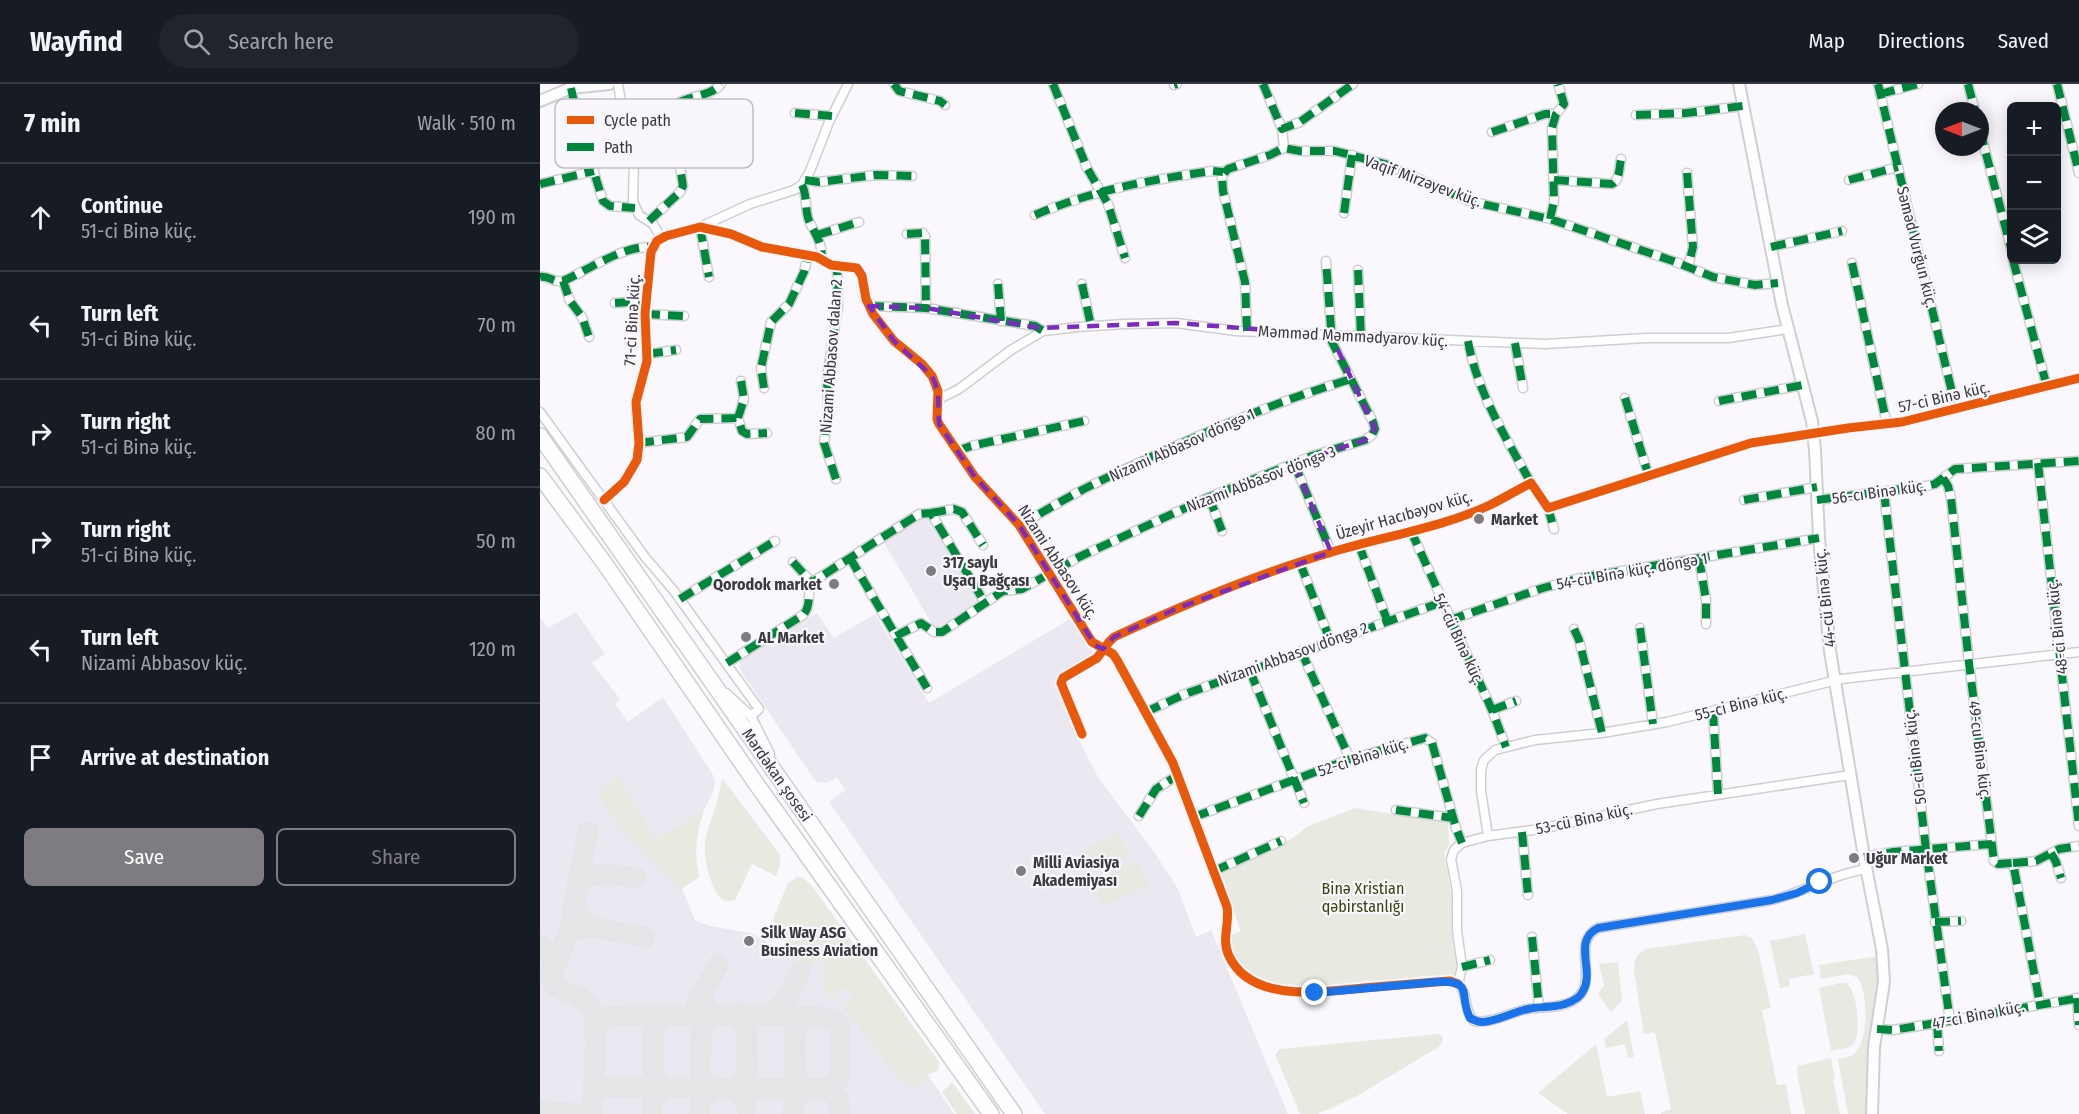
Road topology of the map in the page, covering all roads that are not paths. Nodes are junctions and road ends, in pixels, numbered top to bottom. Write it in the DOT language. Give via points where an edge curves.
graph roads {
  1 [pos="609,84"];
  2 [pos="618,84"];
  3 [pos="721,84"];
  4 [pos="848,84"];
  5 [pos="894,84"];
  6 [pos="1053,84"];
  7 [pos="1263,84"];
  8 [pos="1353,84"];
  9 [pos="1558,84"];
  10 [pos="1739,84"];
  11 [pos="1878,84"];
  12 [pos="1918,84"];
  13 [pos="1968,84"];
  14 [pos="2057,84"];
  15 [pos="571,88"];
  16 [pos="1880,94"];
  17 [pos="573,99"];
  18 [pos="620,99"];
  19 [pos="689,99"];
  20 [pos="540,102"];
  21 [pos="1973,102"];
  22 [pos="945,105"];
  23 [pos="1743,106"];
  24 [pos="795,113"];
  25 [pos="1556,114"];
  26 [pos="1636,115"];
  27 [pos="832,116"];
  28 [pos="1282,129"];
  29 [pos="1492,132"];
  30 [pos="1284,147"];
  31 [pos="1352,155"];
  32 [pos="1987,156"];
  33 [pos="1620,159"];
  34 [pos="1898,167"];
  35 [pos="593,168"];
  36 [pos="634,168"];
  37 [pos="680,168"];
  38 [pos="594,171"];
  39 [pos="1223,172"];
  40 [pos="1687,173"];
  41 [pos="2079,173"];
  42 [pos="912,176"];
  43 [pos="1554,180"];
  44 [pos="1849,180"];
  45 [pos="803,183"];
  46 [pos="540,184"];
  47 [pos="1102,192"];
  48 [pos="635,208"];
  49 [pos="1344,213"];
  50 [pos="1035,215"];
  51 [pos="1550,219"];
  52 [pos="649,221"];
  53 [pos="859,222"];
  54 [pos="700,227"];
  55 [pos="1842,231"];
  56 [pos="2007,233"];
  57 [pos="907,234"];
  58 [pos="817,236"];
  59 [pos="661,238"];
  60 [pos="652,247"];
  61 [pos="1771,248"];
  62 [pos="808,256"];
  63 [pos="1125,258"];
  64 [pos="821,259"];
  65 [pos="1326,261"];
  66 [pos="1852,263"];
  67 [pos="2014,264"];
  68 [pos="837,267"];
  69 [pos="1688,267"];
  70 [pos="1358,270"];
  71 [pos="540,276"];
  72 [pos="709,277"];
  73 [pos="563,281"];
  74 [pos="1778,283"];
  75 [pos="998,284"];
  76 [pos="1082,284"];
  77 [pos="646,301"];
  78 [pos="615,303"];
  79 [pos="869,306"];
  80 [pos="926,308"];
  81 [pos="645,314"];
  82 [pos="684,316"];
  83 [pos="1002,321"];
  84 [pos="1091,326"];
  85 [pos="1788,328"];
  86 [pos="1043,331"];
  87 [pos="1247,331"];
  88 [pos="1331,335"];
  89 [pos="1361,336"];
  90 [pos="589,337"];
  91 [pos="1468,341"];
  92 [pos="1515,343"];
  93 [pos="676,350"];
  94 [pos="648,354"];
  95 [pos="2079,378"];
  96 [pos="1352,379"];
  97 [pos="741,381"];
  98 [pos="1803,385"];
  99 [pos="2047,387"];
  100 [pos="764,388"];
  101 [pos="1524,388"];
  102 [pos="1625,398"];
  103 [pos="939,399"];
  104 [pos="1719,401"];
  105 [pos="1956,409"];
  106 [pos="540,412"];
  107 [pos="738,418"];
  108 [pos="1084,421"];
  109 [pos="1887,425"];
  110 [pos="767,433"];
  111 [pos="1814,434"];
  112 [pos="540,436"];
  113 [pos="639,443"];
  114 [pos="957,452"];
  115 [pos="2079,460"];
  116 [pos="1294,462"];
  117 [pos="2038,463"];
  118 [pos="540,476"];
  119 [pos="1649,477"];
  120 [pos="1943,478"];
  121 [pos="836,479"];
  122 [pos="1531,483"];
  123 [pos="1817,487"];
  124 [pos="1884,492"];
  125 [pos="1209,497"];
  126 [pos="604,500"];
  127 [pos="1744,500"];
  128 [pos="1817,500"];
  129 [pos="1548,508"];
  130 [pos="931,513"];
  131 [pos="1019,525"];
  132 [pos="1554,529"];
  133 [pos="1222,531"];
  134 [pos="1412,531"];
  135 [pos="1819,538"];
  136 [pos="775,541"];
  137 [pos="1359,545"];
  138 [pos="983,546"];
  139 [pos="1331,552"];
  140 [pos="850,558"];
  141 [pos="1699,558"];
  142 [pos="793,562"];
  143 [pos="1300,563"];
  144 [pos="1049,574"];
  145 [pos="812,583"];
  146 [pos="680,599"];
  147 [pos="1442,602"];
  148 [pos="986,603"];
  149 [pos="1387,620"];
  150 [pos="1450,620"];
  151 [pos="1706,624"];
  152 [pos="1640,628"];
  153 [pos="1574,629"];
  154 [pos="896,636"];
  155 [pos="1330,640"];
  156 [pos="1103,649"];
  157 [pos="1301,651"];
  158 [pos="2079,652"];
  159 [pos="2060,654"];
  160 [pos="727,663"];
  161 [pos="1969,663"];
  162 [pos="1250,671"];
  163 [pos="1905,671"];
  164 [pos="1834,680"];
  165 [pos="713,682"];
  166 [pos="927,688"];
  167 [pos="1516,701"];
  168 [pos="1492,710"];
  169 [pos="1713,711"];
  170 [pos="1146,712"];
  171 [pos="751,716"];
  172 [pos="1653,724"];
  173 [pos="1602,733"];
  174 [pos="1082,734"];
  175 [pos="1506,747"];
  176 [pos="1350,759"];
  177 [pos="1850,774"];
  178 [pos="1178,775"];
  179 [pos="1296,779"];
  180 [pos="1718,794"];
  181 [pos="790,795"];
  182 [pos="1304,803"];
  183 [pos="1396,810"];
  184 [pos="1139,816"];
  185 [pos="1194,817"];
  186 [pos="1453,818"];
  187 [pos="2079,826"];
  188 [pos="1522,832"];
  189 [pos="1488,836"];
  190 [pos="1281,841"];
  191 [pos="1462,843"];
  192 [pos="1992,844"];
  193 [pos="2079,846"];
  194 [pos="1926,849"];
  195 [pos="2051,853"];
  196 [pos="1864,857"];
  197 [pos="2013,863"];
  198 [pos="1867,868"];
  199 [pos="1214,871"];
  200 [pos="2061,878"];
  201 [pos="1528,895"];
  202 [pos="1961,921"];
  203 [pos="1935,922"];
  204 [pos="1532,937"];
  205 [pos="1490,960"];
  206 [pos="1462,967"];
  207 [pos="1458,984"];
  208 [pos="2078,998"];
  209 [pos="2040,1004"];
  210 [pos="1539,1007"];
  211 [pos="1950,1021"];
  212 [pos="1937,1023"];
  213 [pos="2079,1025"];
  214 [pos="1877,1029"];
  215 [pos="1939,1051"];
  216 [pos="991,1114"];
  217 [pos="1014,1114"];
  218 [pos="1872,1114"];
  1 -- 15 [label="street"];
  2 -- 18 [label="street"];
  3 -- 19 [label="street"];
  4 -- 27 [label="street"];
  5 -- 22 [label="street" via="899,91"];
  6 -- 47 [label="street" via="1087,168"];
  7 -- 28 [label="street"];
  8 -- 28 [label="street" via="1300,122"];
  9 -- 25 [label="street" via="1563,104"];
  10 -- 23 [label="street, 44-cü Binə küç."];
  11 -- 16 [label="street, Səməd Vurğun küç."];
  12 -- 16 [label="street"];
  13 -- 21 [label="street"];
  14 -- 41 [label="street"];
  15 -- 17 [label="street"];
  15 -- 20 [label="street"];
  16 -- 34 [label="street, Səməd Vurğun küç."];
  23 -- 26 [label="street"];
  23 -- 61 [label="street, 44-cü Binə küç."];
  24 -- 27 [label="street"];
  25 -- 29 [label="street"];
  25 -- 43 [label="street" via="1552,128"];
  27 -- 45 [label="street"];
  28 -- 30 [label="street"];
  30 -- 31 [label="street, Vaqif Mirzəyev küç."];
  30 -- 39 [label="street"];
  31 -- 49 [label="street"];
  31 -- 51 [label="street, Vaqif Mirzəyev küç." via="1412,175 1469,201"];
  32 -- 56 [label="street"];
  33 -- 43 [label="street" via="1612,184"];
  34 -- 44 [label="street"];
  34 -- 105 [label="street, Səməd Vurğun küç."];
  35 -- 38 [label="street"];
  36 -- 48 [label="street"];
  37 -- 52 [label="street" via="680,192"];
  38 -- 46 [label="street"];
  38 -- 48 [label="street" via="606,205"];
  39 -- 47 [label="street" via="1156,179"];
  39 -- 87 [label="street" via="1222,191 1245,282"];
  40 -- 69 [label="street" via="1693,247"];
  42 -- 45 [label="street" via="876,175"];
  43 -- 51 [label="street"];
  45 -- 54 [label="street"];
  45 -- 58 [label="street" via="809,218"];
  47 -- 50 [label="street"];
  47 -- 63 [label="street"];
  48 -- 52 [label="street"];
  51 -- 69 [label="street, Vaqif Mirzəyev küç."];
  52 -- 59 [label="street"];
  53 -- 58 [label="street"];
  54 -- 59 [label="street, Nizami Abbasov küç."];
  54 -- 62 [label="street, Nizami Abbasov küç." via="762,247"];
  54 -- 72 [label="street"];
  55 -- 61 [label="street"];
  57 -- 80 [label="street" via="925,236"];
  58 -- 64 [label="street"];
  59 -- 60 [label="street"];
  60 -- 73 [label="street" via="614,256"];
  60 -- 77 [label="street, 71-ci Binə küç."];
  61 -- 74 [label="street, 44-cü Binə küç."];
  62 -- 64 [label="street, Nizami Abbasov küç."];
  62 -- 100 [label="street" via="789,304 771,322 761,368"];
  64 -- 68 [label="street, Nizami Abbasov küç."];
  65 -- 88 [label="street, Nizami Abbasov döngə 3"];
  66 -- 109 [label="street"];
  67 -- 99 [label="street"];
  68 -- 79 [label="street, Nizami Abbasov küç." via="859,269"];
  68 -- 121 [label="street, Nizami Abbasov dalan 2" via="838,306 827,378 824,443"];
  69 -- 74 [label="street, Vaqif Mirzəyev küç." via="1734,283"];
  70 -- 89 [label="street"];
  71 -- 73 [label="street"];
  73 -- 90 [label="street"];
  74 -- 85 [label="street, 44-cü Binə küç."];
  75 -- 83 [label="street"];
  76 -- 84 [label="street"];
  77 -- 78 [label="street"];
  77 -- 81 [label="street, 71-ci Binə küç."];
  79 -- 80 [label="street"];
  79 -- 103 [label="street, Nizami Abbasov küç." via="894,341 932,376"];
  80 -- 83 [label="street"];
  81 -- 82 [label="street"];
  81 -- 94 [label="street, 71-ci Binə küç."];
  83 -- 86 [label="street"];
  84 -- 86 [label="street, Məmməd Məmmədyarov küç."];
  84 -- 87 [label="street, Məmməd Məmmədyarov küç." via="1176,323"];
  85 -- 92 [label="street, Məmməd Məmmədyarov küç." via="1720,338"];
  85 -- 98 [label="street, 44-cü Binə küç."];
  86 -- 103 [label="street, Məmməd Məmmədyarov küç." via="959,390"];
  87 -- 88 [label="street, Məmməd Məmmədyarov küç."];
  88 -- 89 [label="street, Məmməd Məmmədyarov küç."];
  88 -- 96 [label="street, Nizami Abbasov döngə 3"];
  89 -- 91 [label="street, Məmməd Məmmədyarov küç."];
  91 -- 92 [label="street, Məmməd Məmmədyarov küç."];
  91 -- 122 [label="street" via="1484,392"];
  92 -- 101 [label="street"];
  93 -- 94 [label="street"];
  94 -- 113 [label="street, 71-ci Binə küç." via="636,402"];
  95 -- 99 [label="street, 57-ci Binə küç."];
  96 -- 116 [label="street, Nizami Abbasov döngə 3" via="1373,422 1372,435 1365,441"];
  96 -- 131 [label="street, Nizami Abbasov döngə 1" via="1286,400 1203,434 1090,486"];
  97 -- 107 [label="street" via="744,399"];
  98 -- 104 [label="street"];
  98 -- 111 [label="street, 44-cü Binə küç."];
  99 -- 105 [label="street, 57-ci Binə küç."];
  102 -- 119 [label="street"];
  103 -- 114 [label="street, Nizami Abbasov küç." via="937,419"];
  105 -- 109 [label="street, 57-ci Binə küç."];
  106 -- 126 [label="street"];
  107 -- 110 [label="street" via="747,434"];
  107 -- 113 [label="street" via="700,420 687,437"];
  108 -- 114 [label="street"];
  109 -- 111 [label="street, 57-ci Binə küç."];
  111 -- 119 [label="street" via="1751,444"];
  111 -- 123 [label="street, 44-cü Binə küç."];
  112 -- 165 [label="highway, Mərdəkan şosesi"];
  113 -- 126 [label="street, 71-ci Binə küç." via="631,474"];
  114 -- 131 [label="street, Nizami Abbasov küç." via="981,485"];
  115 -- 117 [label="street, 56-cı Binə küç."];
  116 -- 125 [label="street, Nizami Abbasov döngə 3"];
  116 -- 139 [label="street"];
  117 -- 120 [label="street, 56-cı Binə küç." via="1955,469"];
  117 -- 159 [label="street, 48-ci Binə küç."];
  118 -- 216 [label="highway, Mərdəkan şosesi"];
  119 -- 129 [label="street"];
  120 -- 124 [label="street, 56-cı Binə küç." via="1935,484"];
  120 -- 161 [label="street, 49-cu Binə küç." via="1951,498"];
  122 -- 129 [label="street"];
  122 -- 134 [label="street, Üzeyir Hacıbəyov küç." via="1489,505"];
  123 -- 127 [label="street"];
  123 -- 128 [label="street, 44-cü Binə küç."];
  124 -- 128 [label="street, 56-cı Binə küç."];
  124 -- 163 [label="street, 50-ci Binə küç."];
  125 -- 133 [label="street"];
  125 -- 144 [label="street, Nizami Abbasov döngə 3"];
  126 -- 146 [label="street"];
  128 -- 135 [label="street, 44-cü Binə küç."];
  129 -- 132 [label="street"];
  130 -- 138 [label="street" via="954,509 962,512"];
  130 -- 140 [label="street" via="919,513"];
  130 -- 148 [label="street"];
  131 -- 144 [label="street, Nizami Abbasov küç."];
  134 -- 137 [label="street, Üzeyir Hacıbəyov küç."];
  134 -- 147 [label="street, 54-cü Binə küç."];
  135 -- 141 [label="street, 54-cü Binə küç. döngə 1"];
  135 -- 164 [label="street, 44-cü Binə küç."];
  136 -- 146 [label="street"];
  137 -- 139 [label="street, Üzeyir Hacıbəyov küç."];
  137 -- 149 [label="street"];
  139 -- 143 [label="street, Üzeyir Hacıbəyov küç."];
  140 -- 145 [label="street"];
  140 -- 154 [label="street"];
  141 -- 150 [label="street, 54-cü Binə küç. döngə 1" via="1580,578"];
  141 -- 151 [label="street"];
  142 -- 145 [label="street"];
  143 -- 155 [label="street"];
  143 -- 156 [label="street, Üzeyir Hacıbəyov küç." via="1178,608 1114,638"];
  144 -- 148 [label="street, Nizami Abbasov döngə 3" via="1022,589 1003,591"];
  144 -- 156 [label="street, Nizami Abbasov küç." via="1092,642"];
  145 -- 160 [label="street" via="803,615"];
  146 -- 160 [label="street"];
  147 -- 149 [label="street, Nizami Abbasov döngə 2"];
  147 -- 150 [label="street, 54-cü Binə küç."];
  148 -- 154 [label="street, Nizami Abbasov döngə 3" via="942,632 934,632 921,623"];
  149 -- 155 [label="street, Nizami Abbasov döngə 2"];
  150 -- 168 [label="street, 54-cü Binə küç."];
  152 -- 172 [label="street"];
  153 -- 173 [label="street"];
  154 -- 166 [label="street"];
  155 -- 157 [label="street, Nizami Abbasov döngə 2"];
  156 -- 170 [label="street, Nizami Abbasov küç." via="1113,654"];
  156 -- 174 [label="street, Üzeyir Hacıbəyov küç." via="1096,658 1062,678"];
  157 -- 162 [label="street, Nizami Abbasov döngə 2"];
  157 -- 176 [label="street"];
  158 -- 159 [label="street, 55-ci Binə küç."];
  159 -- 161 [label="street, 55-ci Binə küç."];
  159 -- 187 [label="street, 48-ci Binə küç."];
  160 -- 171 [label="street" via="759,709"];
  161 -- 163 [label="street, 55-ci Binə küç."];
  161 -- 192 [label="street, 49-cu Binə küç."];
  162 -- 170 [label="street, Nizami Abbasov döngə 2"];
  162 -- 179 [label="street"];
  163 -- 164 [label="street, 55-ci Binə küç."];
  163 -- 194 [label="street, 50-ci Binə küç."];
  164 -- 169 [label="street, 55-ci Binə küç."];
  164 -- 177 [label="street, 44-cü Binə küç."];
  165 -- 171 [label="street"];
  165 -- 181 [label="highway, Mərdəkan şosesi"];
  167 -- 168 [label="street"];
  168 -- 175 [label="street, 54-cü Binə küç."];
  169 -- 172 [label="street, 55-ci Binə küç."];
  169 -- 180 [label="street"];
  170 -- 178 [label="street, Nizami Abbasov küç."];
  171 -- 181 [label="street"];
  172 -- 173 [label="street, 55-ci Binə küç."];
  173 -- 175 [label="street, 55-ci Binə küç."];
  175 -- 189 [label="street, 55-ci Binə küç." via="1488,755 1481,770"];
  176 -- 179 [label="street, 52-ci Binə küç."];
  176 -- 186 [label="street, 52-ci Binə küç." via="1428,739"];
  177 -- 180 [label="street, 53-cü Binə küç."];
  177 -- 196 [label="street, 44-cü Binə küç."];
  178 -- 184 [label="street" via="1156,789"];
  178 -- 185 [label="street, Nizami Abbasov küç."];
  179 -- 182 [label="street"];
  179 -- 185 [label="street, 52-ci Binə küç."];
  180 -- 188 [label="street, 53-cü Binə küç."];
  181 -- 217 [label="highway, Mərdəkan şosesi"];
  183 -- 186 [label="street"];
  185 -- 199 [label="street, Nizami Abbasov küç."];
  186 -- 191 [label="street, 52-ci Binə küç."];
  188 -- 189 [label="street, 53-cü Binə küç."];
  188 -- 201 [label="street"];
  189 -- 191 [label="street, 53-cü Binə küç."];
  190 -- 199 [label="street"];
  191 -- 206 [label="street" via="1451,859"];
  192 -- 194 [label="street"];
  192 -- 197 [label="street, 49-cu Binə küç." via="1996,864"];
  193 -- 195 [label="street"];
  194 -- 196 [label="street"];
  194 -- 203 [label="street, 50-ci Binə küç."];
  195 -- 197 [label="street" via="2036,861"];
  195 -- 200 [label="street"];
  196 -- 198 [label="street, 44-cü Binə küç."];
  197 -- 209 [label="street"];
  198 -- 210 [label="street" via="1772,900 1598,928 1586,941 1586,978 1578,998"];
  198 -- 214 [label="street, 44-cü Binə küç." via="1884,971"];
  199 -- 207 [label="street, Nizami Abbasov küç." via="1228,912 1225,942 1229,957 1246,976 1268,987 1315,993 1450,981"];
  202 -- 203 [label="street"];
  203 -- 211 [label="street, 50-ci Binə küç."];
  204 -- 210 [label="street"];
  205 -- 206 [label="street"];
  206 -- 207 [label="street"];
  207 -- 210 [label="street" via="1474,1021"];
  208 -- 209 [label="street, 47-ci Binə küç."];
  208 -- 213 [label="street"];
  209 -- 211 [label="street, 47-ci Binə küç."];
  211 -- 212 [label="street, 47-ci Binə küç."];
  212 -- 214 [label="street, 47-ci Binə küç."];
  212 -- 215 [label="street"];
  214 -- 218 [label="street, 44-cü Binə küç."];
}
